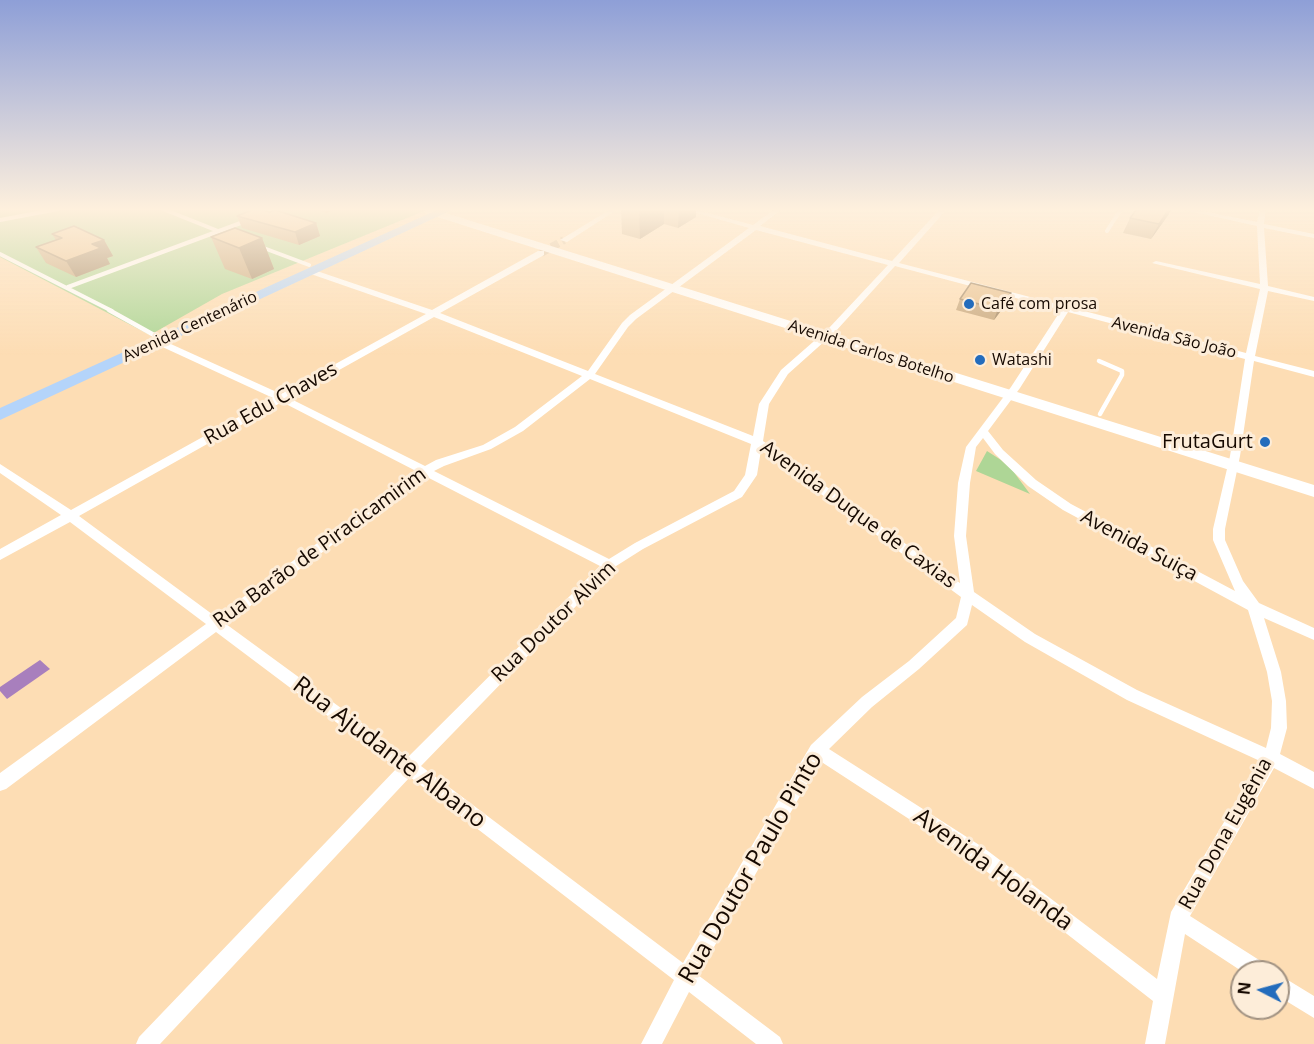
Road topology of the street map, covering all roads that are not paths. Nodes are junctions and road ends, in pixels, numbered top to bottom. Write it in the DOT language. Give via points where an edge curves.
graph roads {
  1 [pos="8,258"];
  2 [pos="147,258"];
  3 [pos="285,258"];
  4 [pos="333,258"];
  5 [pos="532,258"];
  6 [pos="588,258"];
  7 [pos="715,258"];
  8 [pos="871,258"];
  9 [pos="899,258"];
  10 [pos="1262,258"];
  11 [pos="1156,263"];
  12 [pos="894,264"];
  13 [pos="310,268"];
  14 [pos="677,286"];
  15 [pos="68,287"];
  16 [pos="1264,288"];
  17 [pos="1314,299"];
  18 [pos="1065,310"];
  19 [pos="432,313"];
  20 [pos="828,334"];
  21 [pos="156,339"];
  22 [pos="1250,357"];
  23 [pos="1099,361"];
  24 [pos="1314,374"];
  25 [pos="590,375"];
  26 [pos="1011,392"];
  27 [pos="280,398"];
  28 [pos="0,404"];
  29 [pos="1100,414"];
  30 [pos="0,415"];
  31 [pos="982,430"];
  32 [pos="758,442"];
  33 [pos="1234,461"];
  34 [pos="0,468"];
  35 [pos="423,472"];
  36 [pos="1314,481"];
  37 [pos="1314,491"];
  38 [pos="69,515"];
  39 [pos="0,555"];
  40 [pos="609,565"];
  41 [pos="968,594"];
  42 [pos="1254,607"];
  43 [pos="216,624"];
  44 [pos="1314,634"];
  45 [pos="817,750"];
  46 [pos="1271,758"];
  47 [pos="409,767"];
  48 [pos="1314,782"];
  49 [pos="0,783"];
  50 [pos="1178,919"];
  51 [pos="1241,960"];
  52 [pos="686,977"];
  53 [pos="1290,992"];
  54 [pos="1164,997"];
  55 [pos="1314,1008"];
  56 [pos="146,1044"];
  57 [pos="651,1044"];
  58 [pos="773,1044"];
  59 [pos="1155,1044"];
  1 -- 15 [label="lane"];
  2 -- 15 [label="lane"];
  3 -- 13 [label="lane, Avenida Duque de Caxias"];
  4 -- 13 [label="highway, Avenida Centenário"];
  5 -- 19 [label="street, Rua Edu Chaves"];
  6 -- 14 [label="main road, Avenida Carlos Botelho"];
  7 -- 14 [label="street, Rua Barão de Piracicamirim"];
  8 -- 12 [label="street, Avenida São João"];
  9 -- 12 [label="street, Rua Doutor Alvim"];
  10 -- 16 [label="street, Rua Dona Eugênia"];
  11 -- 16 [label="street"];
  12 -- 18 [label="street, Avenida São João"];
  12 -- 20 [label="street, Rua Doutor Alvim"];
  13 -- 19 [label="street, Avenida Duque de Caxias"];
  13 -- 21 [label="highway, Avenida Centenário"];
  14 -- 20 [label="main road, Avenida Carlos Botelho"];
  14 -- 25 [label="street, Rua Barão de Piracicamirim" via="625,325"];
  15 -- 21 [label="lane"];
  16 -- 17 [label="street"];
  16 -- 22 [label="street, Rua Dona Eugênia"];
  18 -- 22 [label="street, Avenida São João"];
  18 -- 26 [label="street, Rua Doutor Paulo Pinto"];
  19 -- 25 [label="street, Avenida Duque de Caxias"];
  19 -- 27 [label="street, Rua Edu Chaves"];
  20 -- 26 [label="main road, Avenida Carlos Botelho"];
  20 -- 32 [label="street, Rua Doutor Alvim" via="784,372 764,404"];
  21 -- 27 [label="street"];
  21 -- 28 [label="highway, Avenida Centenário"];
  21 -- 30 [label="highway, Avenida Centenário"];
  22 -- 24 [label="street, Avenida São João"];
  22 -- 33 [label="street, Rua Dona Eugênia"];
  23 -- 29 [label="lane" via="1122,371"];
  25 -- 32 [label="street, Avenida Duque de Caxias"];
  25 -- 35 [label="street, Rua Barão de Piracicamirim" via="519,429 487,447"];
  26 -- 29 [label="main road, Avenida Carlos Botelho"];
  26 -- 31 [label="street, Rua Doutor Paulo Pinto"];
  26 -- 33 [label="main road, Avenida Carlos Botelho"];
  27 -- 35 [label="street"];
  27 -- 38 [label="street, Rua Edu Chaves"];
  29 -- 33 [label="main road, Avenida Carlos Botelho"];
  31 -- 41 [label="street, Rua Doutor Paulo Pinto" via="971,447 964,483 960,536"];
  31 -- 42 [label="street, Avenida Suiça" via="1032,483 1066,507"];
  32 -- 40 [label="street, Rua Doutor Alvim" via="751,475 738,494"];
  32 -- 41 [label="street, Avenida Duque de Caxias"];
  33 -- 36 [label="main road, Avenida Carlos Botelho"];
  33 -- 37 [label="main road, Avenida Carlos Botelho"];
  33 -- 42 [label="street, Rua Dona Eugênia" via="1219,540 1237,583"];
  34 -- 38 [label="street, Rua Ajudante Albano"];
  35 -- 40 [label="street"];
  35 -- 43 [label="street, Rua Barão de Piracicamirim"];
  38 -- 39 [label="street, Rua Edu Chaves"];
  38 -- 43 [label="street, Rua Ajudante Albano"];
  40 -- 47 [label="street, Rua Doutor Alvim"];
  41 -- 45 [label="street, Rua Doutor Paulo Pinto" via="962,621"];
  41 -- 46 [label="street, Avenida Duque de Caxias" via="1030,638 1132,695"];
  42 -- 44 [label="street, Avenida Suiça"];
  42 -- 46 [label="street, Rua Dona Eugênia" via="1280,701 1279,728"];
  43 -- 47 [label="street, Rua Ajudante Albano"];
  43 -- 49 [label="street, Rua Barão de Piracicamirim"];
  45 -- 52 [label="street, Rua Doutor Paulo Pinto"];
  45 -- 54 [label="street, Avenida Holanda" via="978,854"];
  46 -- 48 [label="street, Avenida Duque de Caxias"];
  46 -- 50 [label="street, Rua Dona Eugênia"];
  47 -- 52 [label="street, Rua Ajudante Albano"];
  47 -- 56 [label="street, Rua Doutor Alvim"];
  50 -- 51 [label="street"];
  50 -- 54 [label="street, Rua Dona Eugênia"];
  52 -- 57 [label="street, Rua Doutor Paulo Pinto"];
  52 -- 58 [label="street, Rua Ajudante Albano"];
  53 -- 55 [label="street"];
  54 -- 59 [label="street, Rua Dona Eugênia"];
}
